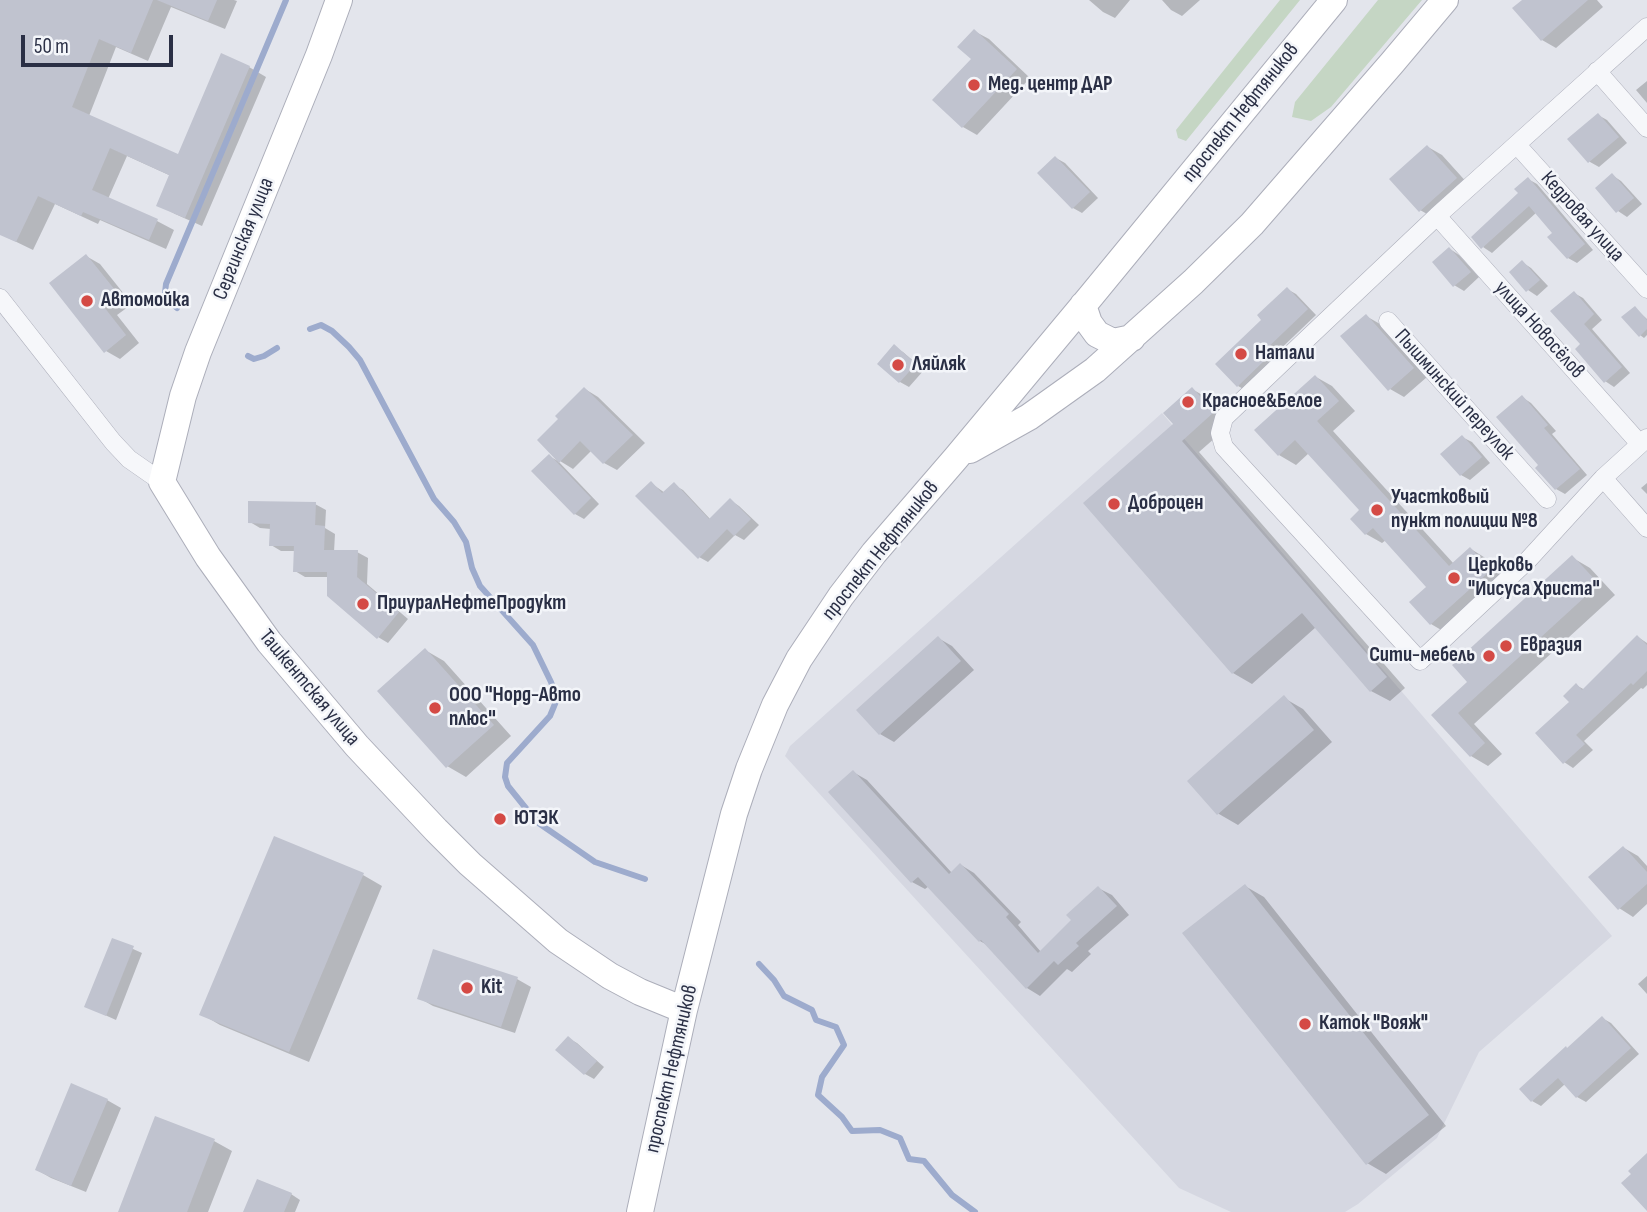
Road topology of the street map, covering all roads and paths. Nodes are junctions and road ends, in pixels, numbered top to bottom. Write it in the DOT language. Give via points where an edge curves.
graph roads {
  1 [pos="338,0"];
  2 [pos="1334,0"];
  3 [pos="1445,0"];
  4 [pos="1647,27"];
  5 [pos="1597,71"];
  6 [pos="1647,128"];
  7 [pos="1517,145"];
  8 [pos="1437,216"];
  9 [pos="1647,289"];
  10 [pos="0,298"];
  11 [pos="1083,305"];
  12 [pos="1388,321"];
  13 [pos="1132,338"];
  14 [pos="1644,441"];
  15 [pos="956,458"];
  16 [pos="1603,478"];
  17 [pos="162,482"];
  18 [pos="1547,499"];
  19 [pos="1647,528"];
  20 [pos="684,1010"];
  21 [pos="640,1212"];
  1 -- 17 [label="main road, Сергинская улица" via="198,352"];
  2 -- 11 [label="main road, проспект Нефтяников"];
  3 -- 13 [label="main road" via="1252,224"];
  4 -- 5 [label="street"];
  5 -- 6 [label="street"];
  5 -- 7 [label="street"];
  7 -- 8 [label="street"];
  7 -- 9 [label="street, Кедровая улица"];
  8 -- 14 [label="street, улица Новосёлов"];
  8 -- 16 [label="street" via="1224,418 1220,433 1224,447 1420,661 1528,560"];
  10 -- 17 [label="street, Ташкентская улица" via="113,442"];
  11 -- 13 [label="main road" via="1097,334 1113,341"];
  11 -- 15 [label="main road, проспект Нефтяников"];
  12 -- 18 [label="street, Пышминский переулок"];
  13 -- 15 [label="main road" via="1028,417"];
  14 -- 16 [label="street"];
  15 -- 20 [label="main road, проспект Нефтяников" via="841,596 775,705 734,814"];
  16 -- 19 [label="street"];
  17 -- 20 [label="main road, Ташкентская улица" via="269,642 357,746 444,838 566,947 610,976"];
  20 -- 21 [label="main road, проспект Нефтяников"];
}
